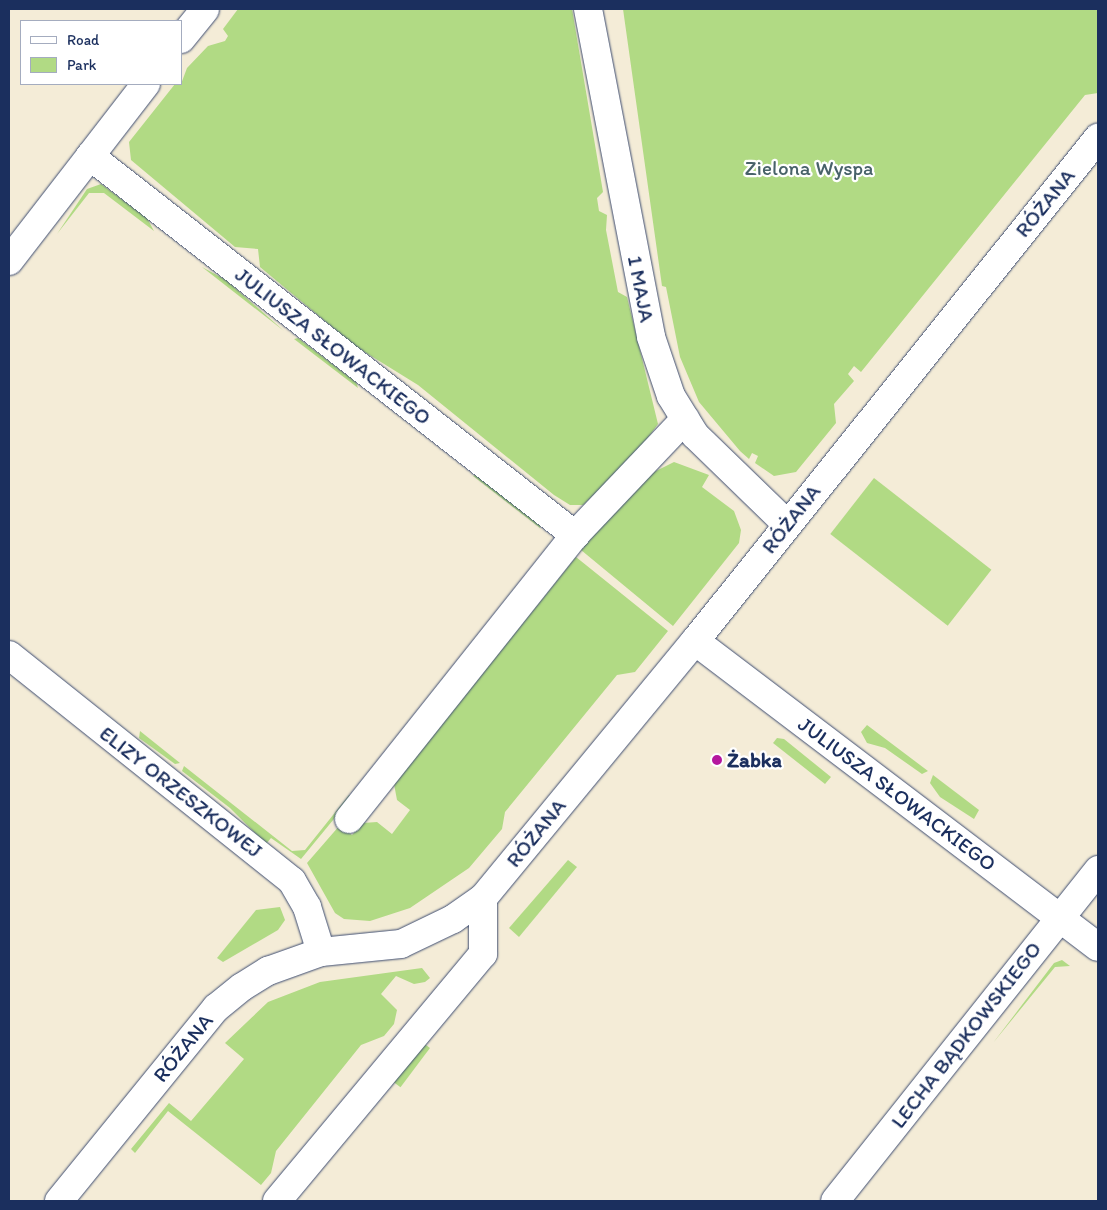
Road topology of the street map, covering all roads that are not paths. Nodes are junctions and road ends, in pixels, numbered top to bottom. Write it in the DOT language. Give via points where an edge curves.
graph roads {
  1 [pos="206,9"];
  2 [pos="588,9"];
  3 [pos="182,38"];
  4 [pos="145,85"];
  5 [pos="1098,138"];
  6 [pos="90,156"];
  7 [pos="9,261"];
  8 [pos="685,419"];
  9 [pos="787,524"];
  10 [pos="575,535"];
  11 [pos="696,641"];
  12 [pos="9,655"];
  13 [pos="349,819"];
  14 [pos="1098,870"];
  15 [pos="483,898"];
  16 [pos="1060,917"];
  17 [pos="1098,947"];
  18 [pos="321,952"];
  19 [pos="59,1201"];
  20 [pos="277,1201"];
  21 [pos="835,1201"];
  1 -- 3 [label="street"];
  2 -- 8 [label="street, 1 MAJA" via="651,338 671,396"];
  4 -- 6 [label="street"];
  5 -- 9 [label="street, RÓŻANA"];
  6 -- 7 [label="street"];
  6 -- 10 [label="street, JULIUSZA SŁOWACKIEGO"];
  8 -- 9 [label="street, 1 MAJA" via="695,435"];
  8 -- 10 [label="street"];
  9 -- 11 [label="street, RÓŻANA"];
  10 -- 13 [label="street"];
  11 -- 15 [label="street, RÓŻANA"];
  11 -- 16 [label="street, JULIUSZA SŁOWACKIEGO"];
  12 -- 18 [label="street, ELIZY ORZESZKOWEJ" via="292,881 307,907"];
  14 -- 16 [label="street, LECHA BĄDKOWSKIEGO"];
  15 -- 18 [label="street, RÓŻANA" via="452,919 401,944"];
  15 -- 20 [label="street" via="483,954"];
  16 -- 17 [label="street, JULIUSZA SŁOWACKIEGO"];
  16 -- 21 [label="street, LECHA BĄDKOWSKIEGO"];
  18 -- 19 [label="street, RÓŻANA" via="268,972 216,1008"];
}
